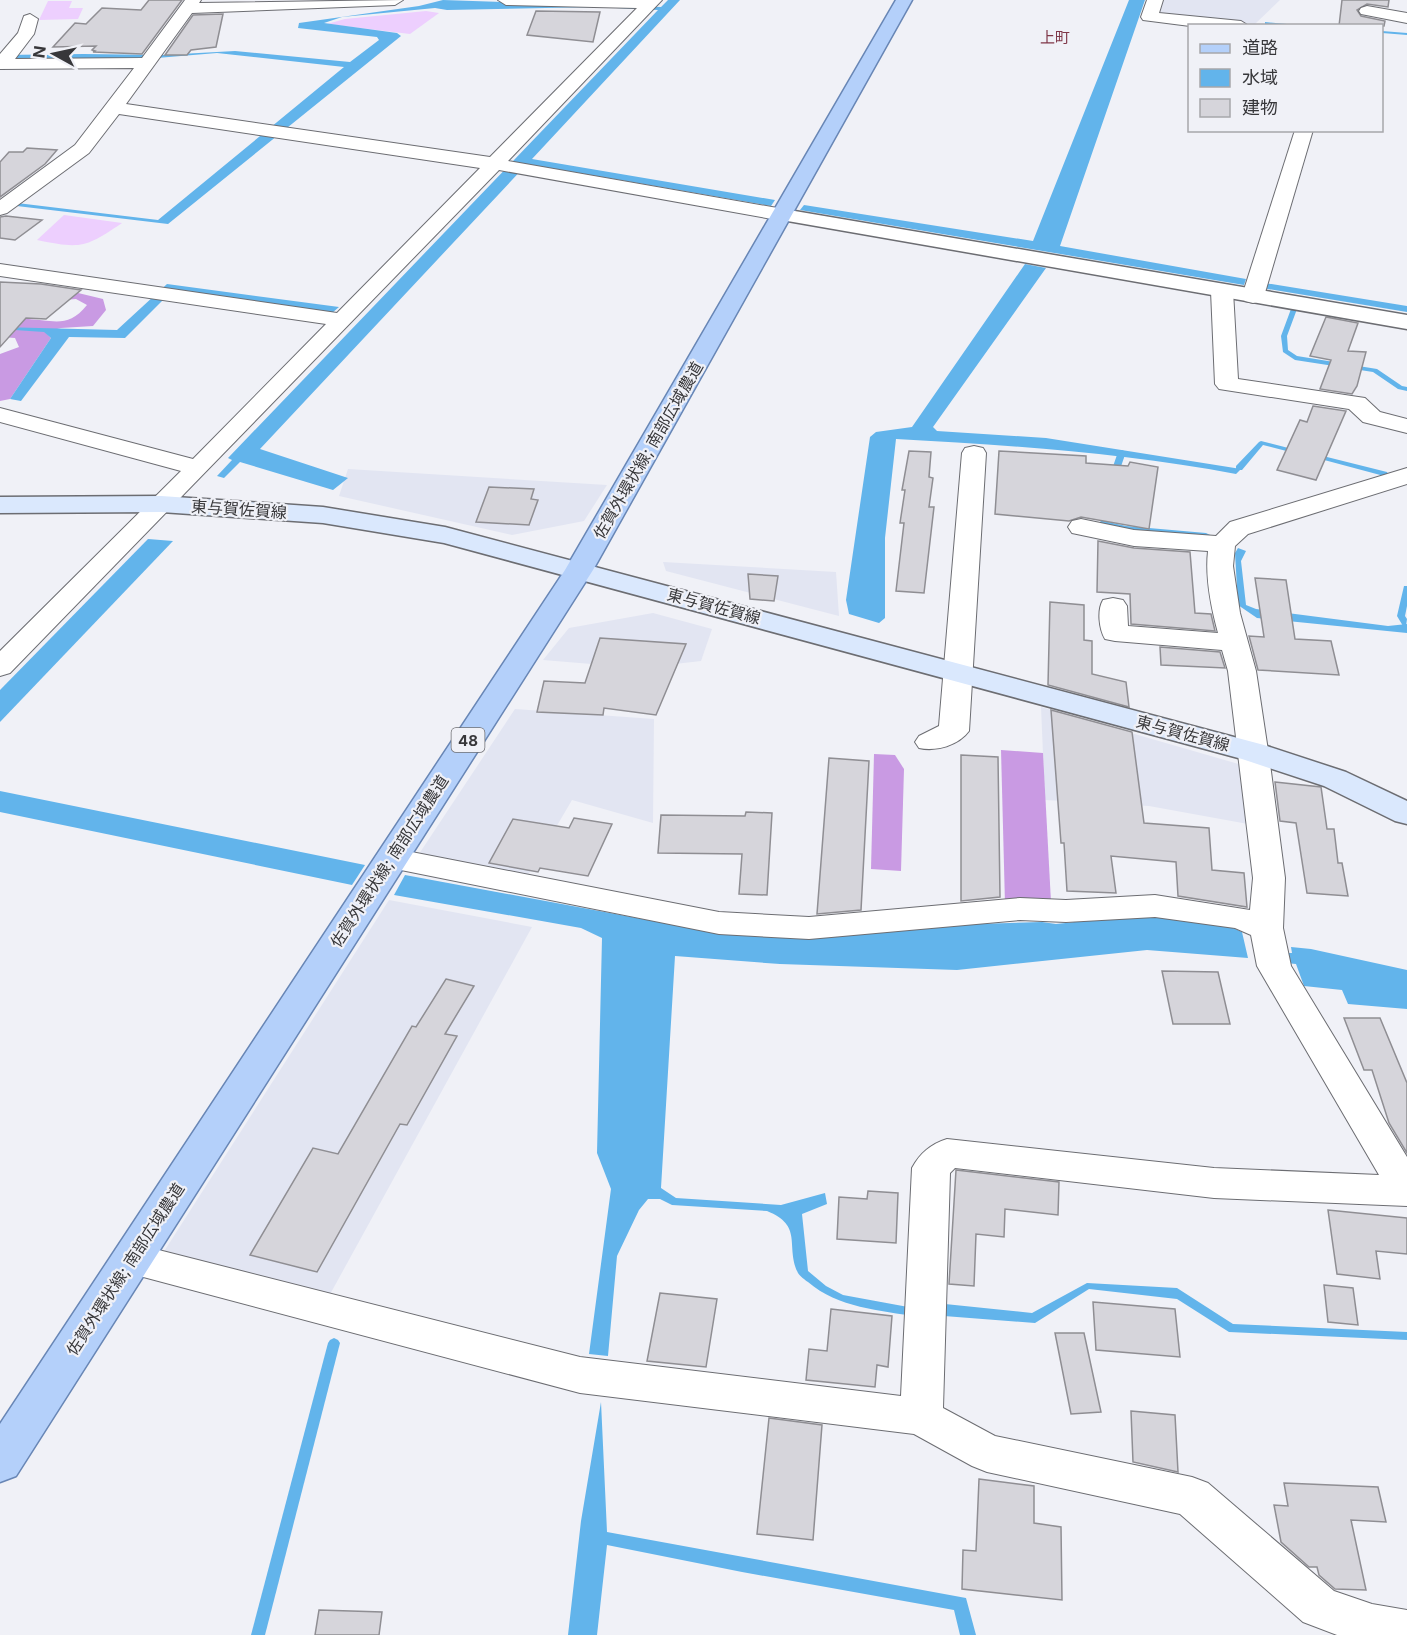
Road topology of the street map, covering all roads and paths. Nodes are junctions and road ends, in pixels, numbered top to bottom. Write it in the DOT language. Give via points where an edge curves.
graph roads {
  1 [pos="395,0"];
  2 [pos="506,0"];
  3 [pos="904,0"];
  4 [pos="1155,0"];
  5 [pos="190,4"];
  6 [pos="649,4"];
  7 [pos="1366,11"];
  8 [pos="1407,18"];
  9 [pos="30,20"];
  10 [pos="1221,24"];
  11 [pos="149,59"];
  12 [pos="4,61"];
  13 [pos="113,108"];
  14 [pos="1303,132"];
  15 [pos="500,165"];
  16 [pos="3,201"];
  17 [pos="783,215"];
  18 [pos="0,270"];
  19 [pos="1222,291"];
  20 [pos="1253,296"];
  21 [pos="343,320"];
  22 [pos="1407,322"];
  23 [pos="0,415"];
  24 [pos="1407,426"];
  25 [pos="974,453"];
  26 [pos="198,468"];
  27 [pos="1407,476"];
  28 [pos="0,504"];
  29 [pos="161,504"];
  30 [pos="1081,527"];
  31 [pos="1222,544"];
  32 [pos="579,570"];
  33 [pos="1113,606"];
  34 [pos="1234,643"];
  35 [pos="0,667"];
  36 [pos="958,672"];
  37 [pos="930,742"];
  38 [pos="1254,752"];
  39 [pos="1407,814"];
  40 [pos="391,858"];
  41 [pos="1266,928"];
  42 [pos="1407,1181"];
  43 [pos="1407,1191"];
  44 [pos="131,1259"];
  45 [pos="921,1417"];
  46 [pos="0,1462"];
  47 [pos="1384,1631"];
  1 -- 5 [label="street"];
  2 -- 6 [label="street"];
  3 -- 17 [label="main road, 佐賀外環状線; 南部広域農道 / 48"];
  4 -- 10 [label="street" via="1149,17"];
  5 -- 11 [label="street"];
  6 -- 15 [label="street"];
  7 -- 8 [label="street"];
  9 -- 12 [label="street" via="26,34"];
  11 -- 12 [label="street"];
  11 -- 13 [label="street"];
  13 -- 15 [label="street"];
  13 -- 16 [label="street" via="82,149"];
  14 -- 20 [label="street"];
  15 -- 17 [label="street"];
  15 -- 21 [label="street"];
  17 -- 19 [label="street"];
  17 -- 32 [label="main road, 佐賀外環状線; 南部広域農道 / 48"];
  18 -- 21 [label="street"];
  19 -- 20 [label="street"];
  19 -- 24 [label="street" via="1227,384 1358,403 1361,412 1369,416"];
  20 -- 22 [label="street"];
  21 -- 26 [label="street"];
  23 -- 26 [label="street"];
  25 -- 36 [label="street"];
  26 -- 29 [label="street"];
  27 -- 31 [label="street" via="1239,528"];
  28 -- 29 [label="main road, 東与賀佐賀線"];
  29 -- 32 [label="main road, 東与賀佐賀線" via="323,515 444,536"];
  29 -- 35 [label="street"];
  30 -- 31 [label="street" via="1134,538"];
  31 -- 34 [label="street" via="1220,566"];
  32 -- 36 [label="main road, 東与賀佐賀線"];
  32 -- 40 [label="main road, 佐賀外環状線; 南部広域農道 / 48"];
  33 -- 34 [label="street" via="1115,633"];
  34 -- 38 [label="street"];
  36 -- 37 [label="street" via="954,731"];
  36 -- 38 [label="main road, 東与賀佐賀線"];
  38 -- 39 [label="main road, 東与賀佐賀線" via="1335,779"];
  38 -- 41 [label="street" via="1269,878"];
  40 -- 41 [label="street" via="719,923 809,928 1020,909 1066,911 1155,906 1240,918"];
  40 -- 44 [label="main road, 佐賀外環状線; 南部広域農道 / 48"];
  41 -- 42 [label="street" via="1274,966 1394,1168"];
  43 -- 45 [label="street" via="1214,1183 947,1153 931,1168"];
  44 -- 45 [label="street" via="579,1375"];
  44 -- 46 [label="main road, 佐賀外環状線; 南部広域農道 / 48"];
  45 -- 47 [label="street" via="987,1453 1192,1497 1319,1606"];
}
